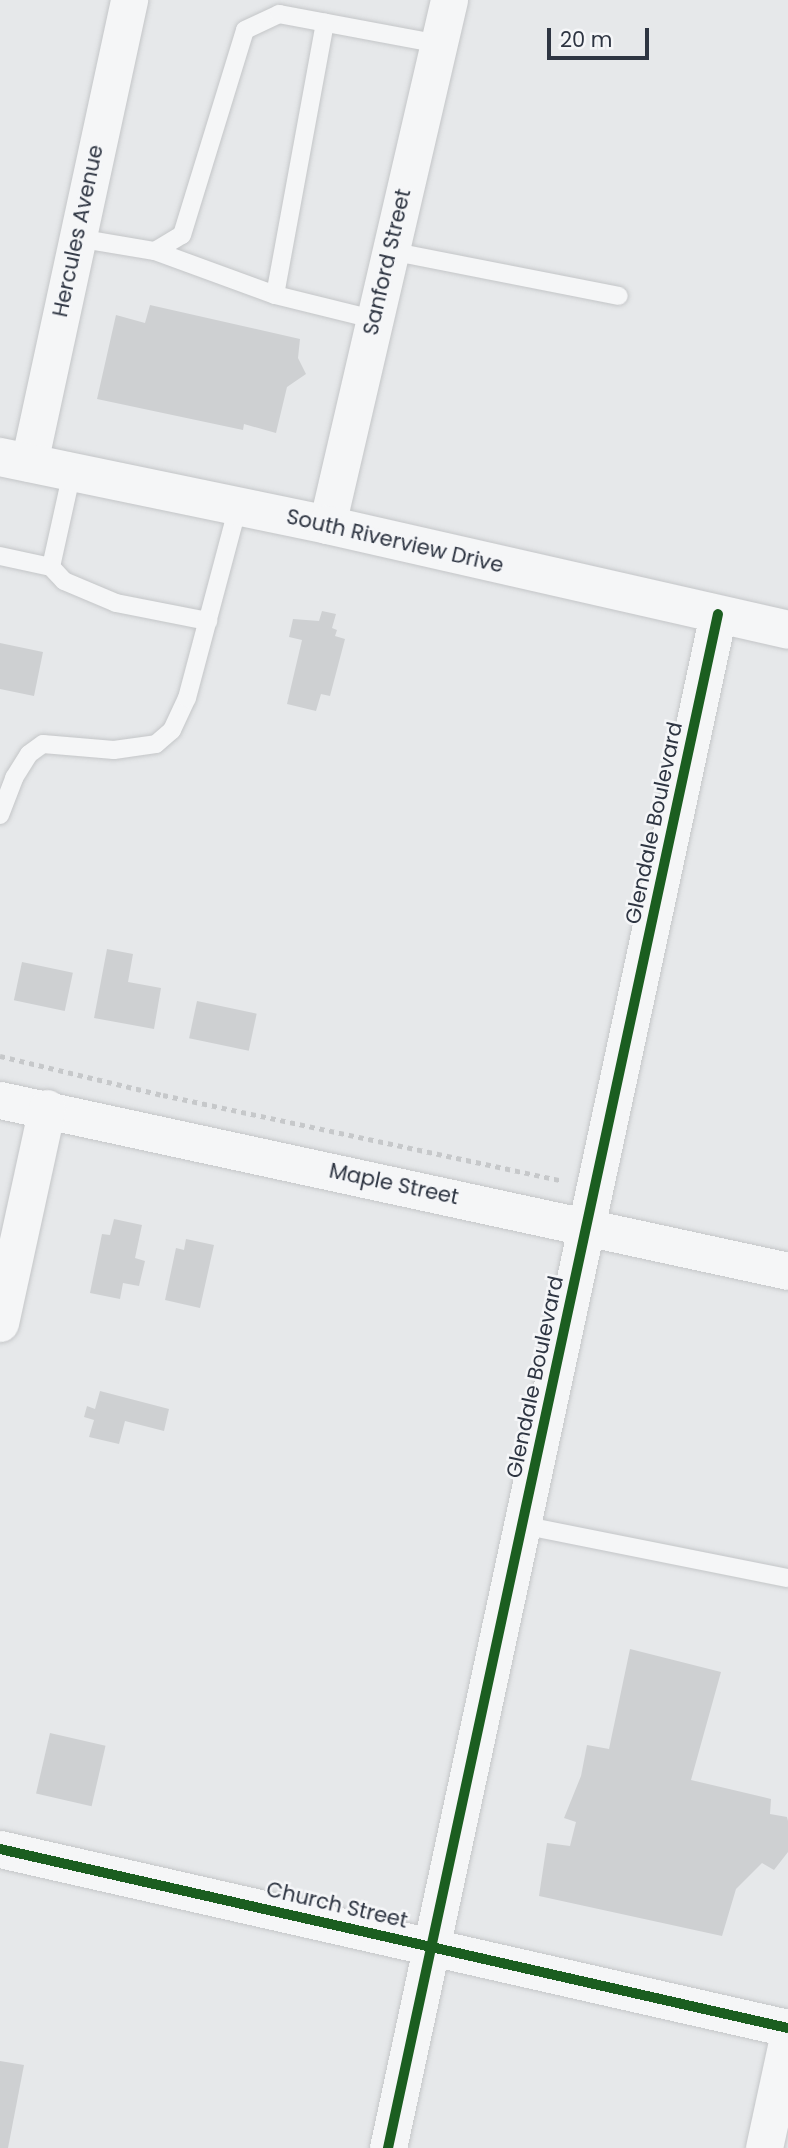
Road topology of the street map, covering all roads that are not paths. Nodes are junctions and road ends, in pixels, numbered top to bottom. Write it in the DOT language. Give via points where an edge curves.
graph roads {
  1 [pos="128,0"];
  2 [pos="449,0"];
  3 [pos="325,23"];
  4 [pos="439,44"];
  5 [pos="77,238"];
  6 [pos="155,251"];
  7 [pos="390,251"];
  8 [pos="275,295"];
  9 [pos="619,296"];
  10 [pos="373,319"];
  11 [pos="14,460"];
  12 [pos="72,472"];
  13 [pos="238,506"];
  14 [pos="327,525"];
  15 [pos="0,556"];
  16 [pos="51,568"];
  17 [pos="718,614"];
  18 [pos="208,621"];
  19 [pos="788,629"];
  20 [pos="0,815"];
  21 [pos="0,1100"];
  22 [pos="47,1108"];
  23 [pos="588,1226"];
  24 [pos="788,1271"];
  25 [pos="0,1322"];
  26 [pos="522,1525"];
  27 [pos="788,1578"];
  28 [pos="0,1850"];
  29 [pos="430,1946"];
  30 [pos="788,2028"];
  31 [pos="788,2037"];
  32 [pos="388,2148"];
  33 [pos="764,2148"];
  1 -- 5 [label="street, Hercules Avenue"];
  2 -- 4 [label="street, Sanford Street"];
  3 -- 4 [label="lane"];
  3 -- 6 [label="lane" via="279,14 245,30 182,235"];
  3 -- 8 [label="lane"];
  4 -- 7 [label="street, Sanford Street"];
  5 -- 6 [label="lane"];
  5 -- 11 [label="street, Hercules Avenue"];
  6 -- 8 [label="lane"];
  7 -- 9 [label="lane"];
  7 -- 10 [label="street, Sanford Street"];
  8 -- 10 [label="lane"];
  10 -- 14 [label="street, Sanford Street"];
  11 -- 12 [label="street, South Riverview Drive"];
  12 -- 13 [label="street, South Riverview Drive"];
  12 -- 16 [label="lane"];
  13 -- 14 [label="street, South Riverview Drive"];
  13 -- 18 [label="lane"];
  14 -- 17 [label="street, South Riverview Drive"];
  15 -- 16 [label="lane"];
  16 -- 18 [label="lane" via="64,581 116,603"];
  17 -- 19 [label="street, South Riverview Drive"];
  17 -- 23 [label="street, Glendale Boulevard"];
  18 -- 20 [label="lane" via="187,698 172,730 156,744 114,750 44,744 21,766"];
  21 -- 22 [label="street, Maple Street"];
  22 -- 23 [label="street, Maple Street"];
  22 -- 25 [label="street"];
  23 -- 24 [label="street, Maple Street"];
  23 -- 26 [label="street, Glendale Boulevard"];
  26 -- 27 [label="lane"];
  26 -- 29 [label="street, Glendale Boulevard"];
  28 -- 29 [label="street, Church Street"];
  29 -- 30 [label="street, Church Street"];
  29 -- 32 [label="street, Glendale Boulevard"];
  31 -- 33 [label="street"];
}
